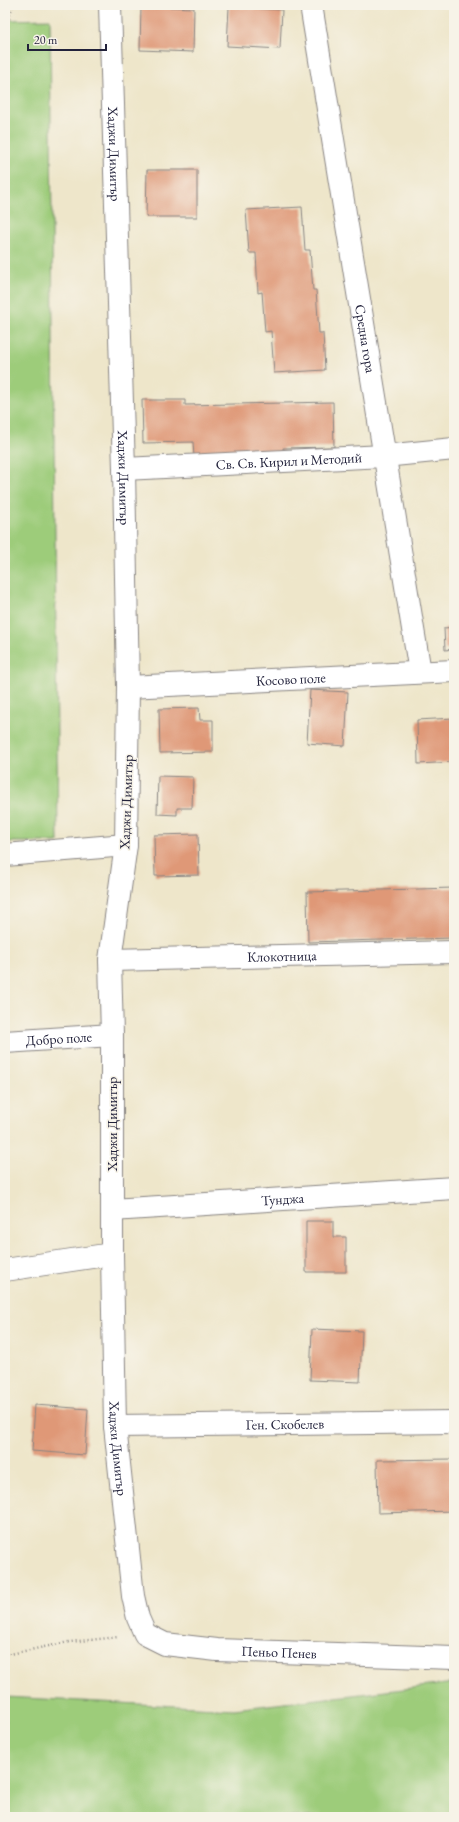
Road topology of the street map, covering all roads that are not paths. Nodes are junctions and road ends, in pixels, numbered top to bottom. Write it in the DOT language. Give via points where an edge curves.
graph roads {
  1 [pos="110,5"];
  2 [pos="312,5"];
  3 [pos="454,449"];
  4 [pos="384,456"];
  5 [pos="124,469"];
  6 [pos="454,671"];
  7 [pos="420,672"];
  8 [pos="128,686"];
  9 [pos="126,845"];
  10 [pos="5,855"];
  11 [pos="454,952"];
  12 [pos="110,960"];
  13 [pos="112,1034"];
  14 [pos="5,1042"];
  15 [pos="454,1188"];
  16 [pos="112,1210"];
  17 [pos="112,1254"];
  18 [pos="5,1270"];
  19 [pos="454,1422"];
  20 [pos="115,1426"];
  21 [pos="145,1634"];
  22 [pos="454,1658"];
  1 -- 5 [label="street, Хаджи Димитър"];
  2 -- 4 [label="street, Средна гора"];
  3 -- 4 [label="street, Св. Св. Кирил и Методий"];
  4 -- 5 [label="street, Св. Св. Кирил и Методий"];
  4 -- 7 [label="street, Средна гора"];
  5 -- 8 [label="street, Хаджи Димитър"];
  6 -- 7 [label="street, Косово поле"];
  7 -- 8 [label="street, Косово поле"];
  8 -- 9 [label="street, Хаджи Димитър"];
  9 -- 10 [label="street"];
  9 -- 12 [label="street, Хаджи Димитър"];
  11 -- 12 [label="street, Клокотница"];
  12 -- 13 [label="street, Хаджи Димитър"];
  13 -- 14 [label="street, Добро поле"];
  13 -- 16 [label="street, Хаджи Димитър"];
  15 -- 16 [label="street, Тунджа"];
  16 -- 17 [label="street, Хаджи Димитър"];
  17 -- 18 [label="street"];
  17 -- 20 [label="street, Хаджи Димитър"];
  19 -- 20 [label="street, Ген. Скобелев"];
  20 -- 21 [label="street, Хаджи Димитър" via="133,1596"];
  21 -- 22 [label="street, Пеньо Пенев" via="165,1644 217,1650"];
}
